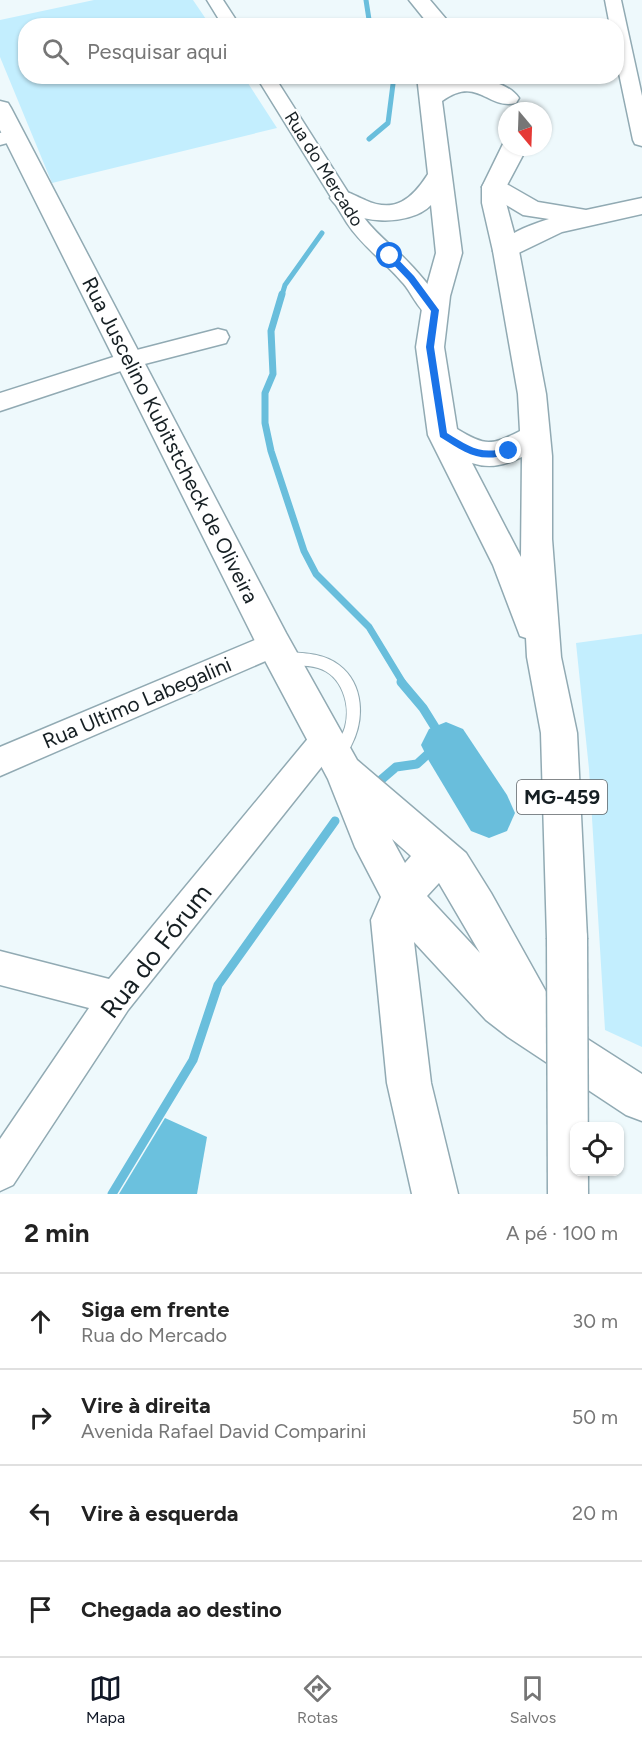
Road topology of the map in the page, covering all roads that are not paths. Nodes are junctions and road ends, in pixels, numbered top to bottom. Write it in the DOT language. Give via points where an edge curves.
graph roads {
  1 [pos="215,0"];
  2 [pos="419,0"];
  3 [pos="613,0"];
  4 [pos="227,18"];
  5 [pos="421,18"];
  6 [pos="435,18"];
  7 [pos="617,18"];
  8 [pos="624,53"];
  9 [pos="270,84"];
  10 [pos="497,84"];
  11 [pos="429,88"];
  12 [pos="508,102"];
  13 [pos="509,102"];
  14 [pos="0,108"];
  15 [pos="7,137"];
  16 [pos="642,140"];
  17 [pos="510,156"];
  18 [pos="438,177"];
  19 [pos="494,188"];
  20 [pos="342,198"];
  21 [pos="642,206"];
  22 [pos="593,217"];
  23 [pos="506,251"];
  24 [pos="435,310"];
  25 [pos="218,337"];
  26 [pos="129,360"];
  27 [pos="0,402"];
  28 [pos="443,435"];
  29 [pos="536,437"];
  30 [pos="278,651"];
  31 [pos="544,657"];
  32 [pos="334,756"];
  33 [pos="0,762"];
  34 [pos="439,855"];
  35 [pos="401,895"];
  36 [pos="477,906"];
  37 [pos="440,939"];
  38 [pos="0,968"];
  39 [pos="116,998"];
  40 [pos="549,1038"];
  41 [pos="642,1099"];
  42 [pos="0,1172"];
  43 [pos="435,1194"];
  44 [pos="568,1194"];
  1 -- 4 [label="street"];
  2 -- 5 [label="main road"];
  2 -- 6 [label="main road"];
  3 -- 7 [label="street"];
  8 -- 16 [label="street"];
  9 -- 20 [label="street, Rua do Mercado"];
  10 -- 13 [label="main road"];
  11 -- 12 [label="main road" via="473,84 492,89"];
  11 -- 18 [label="main road, MG-459"];
  14 -- 15 [label="main road, Rua Juscelino Kubitstcheck de Oliveira"];
  15 -- 26 [label="main road, Rua Juscelino Kubitstcheck de Oliveira"];
  17 -- 19 [label="main road"];
  18 -- 20 [label="main road" via="430,194 419,204 389,215 373,214"];
  18 -- 24 [label="main road, MG-459" via="449,254"];
  19 -- 22 [label="main road" via="532,209"];
  19 -- 23 [label="main road, MG-459" via="497,223"];
  20 -- 24 [label="street, Rua do Mercado" via="371,241 411,278"];
  21 -- 22 [label="main road"];
  22 -- 23 [label="main road" via="524,237"];
  23 -- 29 [label="main road, MG-459"];
  24 -- 28 [label="main road, MG-459" via="430,347"];
  25 -- 26 [label="street"];
  26 -- 27 [label="street"];
  26 -- 30 [label="main road, Rua Juscelino Kubitstcheck de Oliveira"];
  28 -- 29 [label="main road" via="472,453 494,456"];
  28 -- 31 [label="main road, MG-459" via="509,565"];
  29 -- 31 [label="main road, MG-459" via="535,520"];
  30 -- 32 [label="main road, Rua Juscelino Kubitstcheck de Oliveira"];
  30 -- 32 [label="lane" via="329,665 348,685 354,709 352,727"];
  30 -- 33 [label="street, Rua Ultimo Labegalini"];
  31 -- 44 [label="main road, MG-459, bridge" via="559,734 567,938"];
  32 -- 34 [label="main road, Rua Juscelino Kubitstcheck de Oliveira"];
  32 -- 35 [label="main road, Rua Juscelino Kubitstcheck de Oliveira" via="368,834"];
  32 -- 39 [label="street, Rua do Fórum"];
  34 -- 35 [label="main road"];
  34 -- 36 [label="main road, Rua Juscelino Kubitstcheck de Oliveira"];
  35 -- 37 [label="main road, Rua Juscelino Kubitstcheck de Oliveira"];
  35 -- 43 [label="main road" via="391,920 391,937 409,1083"];
  36 -- 37 [label="main road"];
  36 -- 40 [label="main road, Rua Juscelino Kubitstcheck de Oliveira"];
  37 -- 40 [label="main road, Rua Juscelino Kubitstcheck de Oliveira" via="501,1005"];
  38 -- 39 [label="street"];
  39 -- 42 [label="street, Rua do Fórum"];
  40 -- 41 [label="main road, Rua Juscelino Kubitstcheck de Oliveira"];
}
